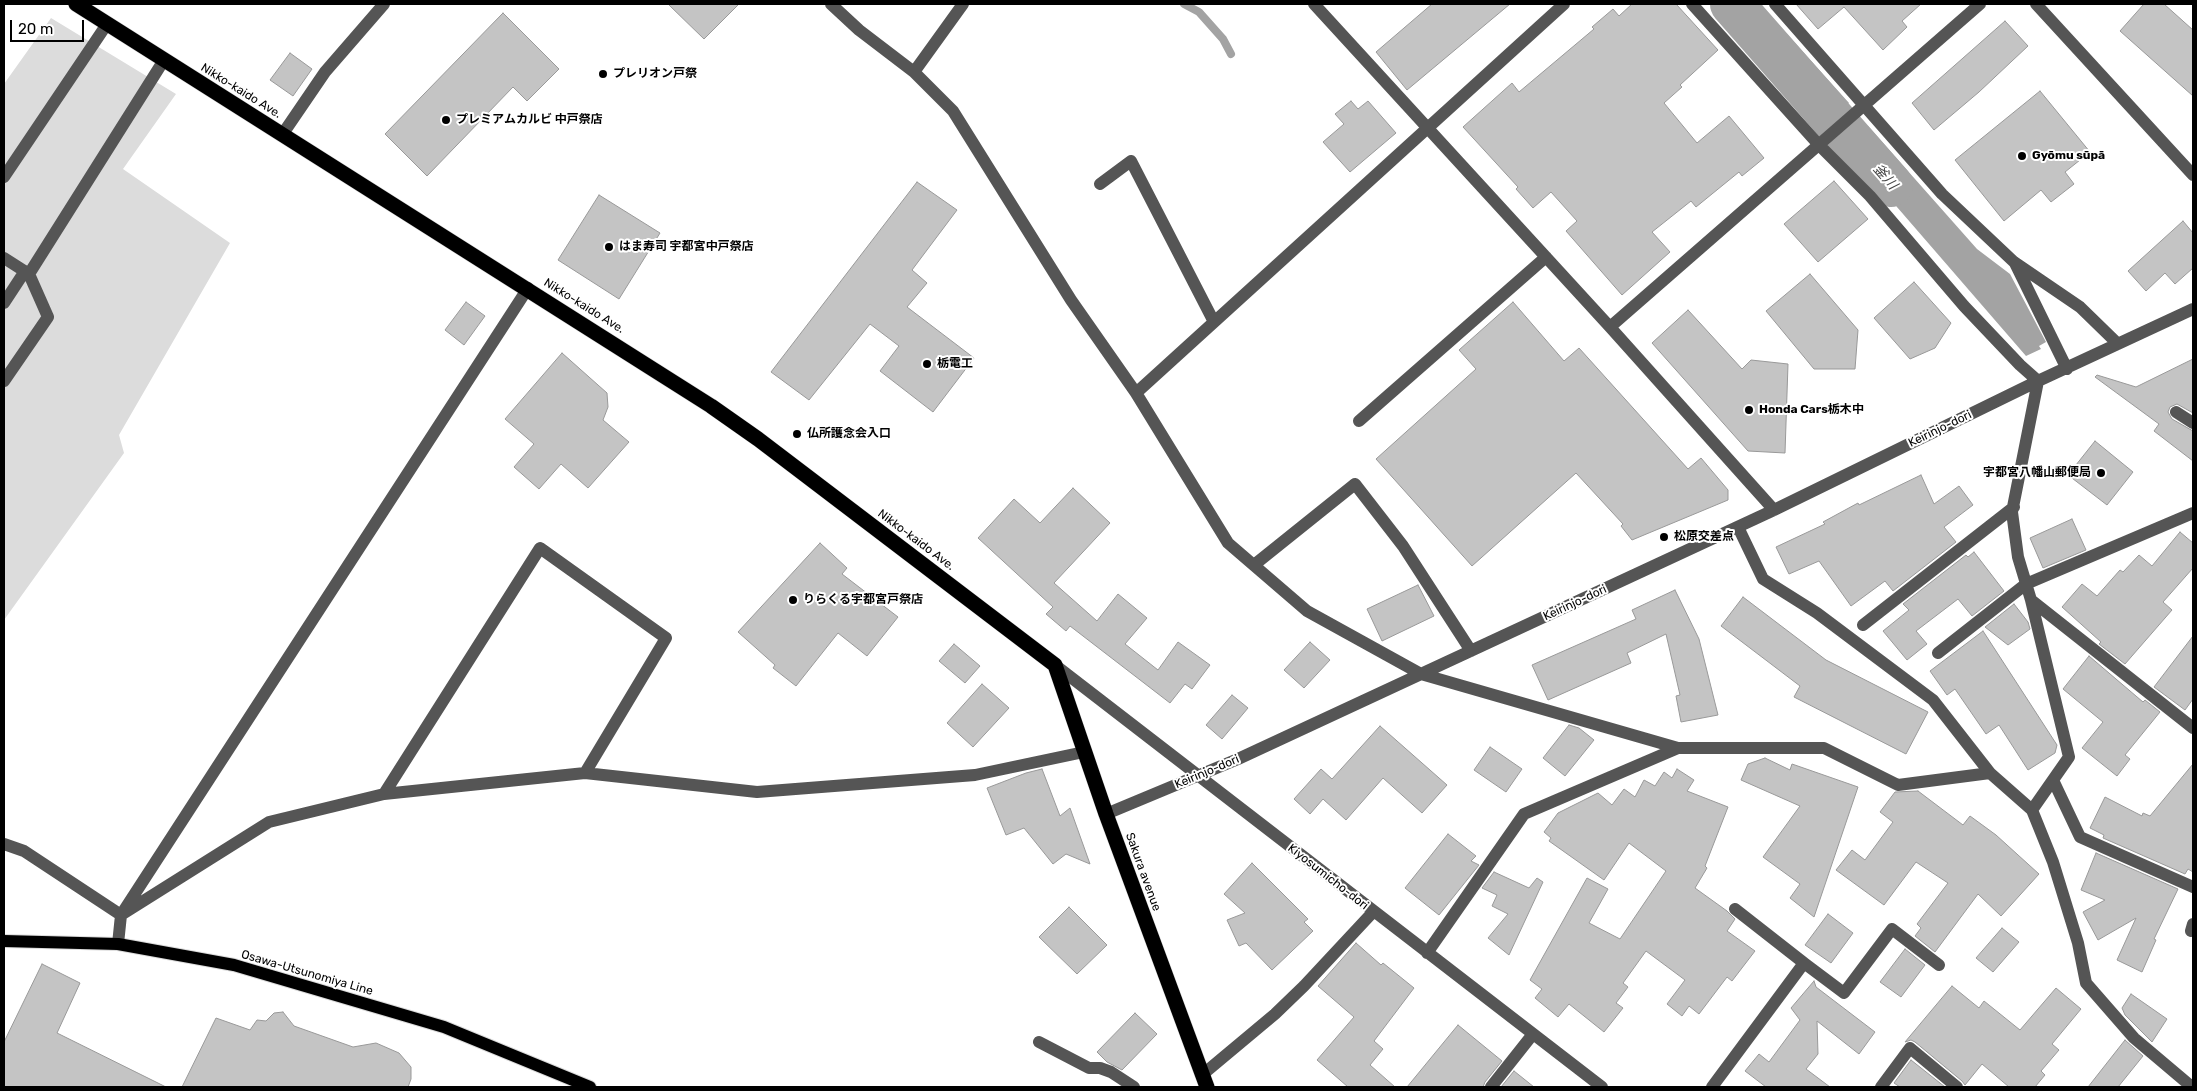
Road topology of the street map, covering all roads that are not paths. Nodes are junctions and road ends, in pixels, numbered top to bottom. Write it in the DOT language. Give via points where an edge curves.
graph roads {
  1 [pos="76,4"];
  2 [pos="384,4"];
  3 [pos="831,4"];
  4 [pos="963,4"];
  5 [pos="1314,4"];
  6 [pos="1544,4"];
  7 [pos="1564,4"];
  8 [pos="1692,4"];
  9 [pos="1775,4"];
  10 [pos="1980,4"];
  11 [pos="2036,4"];
  12 [pos="1553,14"];
  13 [pos="107,24"];
  14 [pos="164,60"];
  15 [pos="914,72"];
  16 [pos="1861,109"];
  17 [pos="1427,127"];
  18 [pos="282,134"];
  19 [pos="1824,142"];
  20 [pos="2193,175"];
  21 [pos="4,177"];
  22 [pos="1100,184"];
  23 [pos="1546,257"];
  24 [pos="4,258"];
  25 [pos="2014,262"];
  26 [pos="27,273"];
  27 [pos="528,288"];
  28 [pos="4,303"];
  29 [pos="2193,309"];
  30 [pos="1214,322"];
  31 [pos="1610,327"];
  32 [pos="2118,344"];
  33 [pos="2067,369"];
  34 [pos="4,381"];
  35 [pos="2038,382"];
  36 [pos="1136,394"];
  37 [pos="2176,412"];
  38 [pos="1359,421"];
  39 [pos="2193,423"];
  40 [pos="2014,507"];
  41 [pos="1774,510"];
  42 [pos="2193,513"];
  43 [pos="1738,527"];
  44 [pos="1254,565"];
  45 [pos="2026,584"];
  46 [pos="2031,600"];
  47 [pos="1863,625"];
  48 [pos="1471,651"];
  49 [pos="1938,653"];
  50 [pos="1055,666"];
  51 [pos="1421,674"];
  52 [pos="2193,728"];
  53 [pos="1678,748"];
  54 [pos="1084,752"];
  55 [pos="584,773"];
  56 [pos="1990,773"];
  57 [pos="1199,777"];
  58 [pos="2053,780"];
  59 [pos="384,794"];
  60 [pos="2032,810"];
  61 [pos="1106,814"];
  62 [pos="4,844"];
  63 [pos="2193,887"];
  64 [pos="1735,909"];
  65 [pos="1372,912"];
  66 [pos="121,915"];
  67 [pos="4,941"];
  68 [pos="118,944"];
  69 [pos="1427,953"];
  70 [pos="1804,963"];
  71 [pos="1939,965"];
  72 [pos="1533,1034"];
  73 [pos="1039,1042"];
  74 [pos="1205,1081"];
  75 [pos="590,1087"];
  76 [pos="1134,1087"];
  77 [pos="1491,1087"];
  78 [pos="1602,1087"];
  79 [pos="1712,1087"];
  80 [pos="1881,1087"];
  81 [pos="1957,1087"];
  82 [pos="2192,1087"];
  1 -- 13 [label="highway, Nikko-kaido Ave."];
  2 -- 18 [label="street" via="325,72"];
  3 -- 15 [label="street"];
  4 -- 15 [label="street"];
  5 -- 17 [label="street"];
  6 -- 12 [label="street"];
  7 -- 12 [label="street"];
  8 -- 19 [label="street"];
  9 -- 16 [label="street"];
  10 -- 16 [label="street"];
  11 -- 20 [label="street"];
  12 -- 17 [label="street"];
  13 -- 14 [label="highway, Nikko-kaido Ave."];
  13 -- 21 [label="street"];
  14 -- 18 [label="highway, Nikko-kaido Ave."];
  14 -- 26 [label="street"];
  15 -- 36 [label="street" via="953,111 1071,300"];
  16 -- 19 [label="street"];
  16 -- 25 [label="street" via="1942,194"];
  17 -- 23 [label="street"];
  17 -- 30 [label="street"];
  18 -- 27 [label="highway, Nikko-kaido Ave."];
  19 -- 31 [label="street"];
  19 -- 35 [label="street" via="1964,306"];
  22 -- 30 [label="street" via="1131,161"];
  23 -- 31 [label="street"];
  23 -- 38 [label="street"];
  24 -- 26 [label="street"];
  25 -- 32 [label="street" via="2080,307"];
  25 -- 33 [label="street"];
  26 -- 28 [label="street"];
  26 -- 34 [label="street" via="48,317"];
  27 -- 50 [label="highway, Nikko-kaido Ave." via="758,439"];
  27 -- 66 [label="street"];
  29 -- 32 [label="street"];
  30 -- 36 [label="street"];
  31 -- 41 [label="street"];
  32 -- 33 [label="street"];
  33 -- 35 [label="street, Keirinjo-dori"];
  35 -- 40 [label="street"];
  35 -- 41 [label="street, Keirinjo-dori"];
  36 -- 44 [label="street" via="1228,543"];
  37 -- 39 [label="street"];
  40 -- 45 [label="street" via="2018,557"];
  40 -- 47 [label="street"];
  41 -- 43 [label="street, Keirinjo-dori"];
  42 -- 45 [label="street"];
  43 -- 48 [label="street, Keirinjo-dori"];
  43 -- 56 [label="street" via="1763,579 1816,613 1933,700"];
  44 -- 48 [label="street" via="1355,484 1403,546"];
  44 -- 51 [label="street" via="1307,611"];
  45 -- 46 [label="street"];
  45 -- 49 [label="street"];
  46 -- 52 [label="street"];
  46 -- 58 [label="street" via="2069,757"];
  48 -- 51 [label="street, Keirinjo-dori"];
  50 -- 54 [label="highway, Sakura avenue"];
  50 -- 57 [label="street, Kiyosumicho-dori"];
  51 -- 53 [label="street"];
  51 -- 57 [label="street, Keirinjo-dori"];
  53 -- 56 [label="street" via="1824,748 1898,785"];
  53 -- 69 [label="street" via="1524,814"];
  54 -- 55 [label="street" via="975,775 757,792"];
  54 -- 61 [label="highway, Sakura avenue"];
  55 -- 59 [label="street"];
  55 -- 59 [label="street" via="666,638 540,548"];
  56 -- 60 [label="street"];
  57 -- 61 [label="street, Keirinjo-dori"];
  57 -- 65 [label="street, Kiyosumicho-dori"];
  58 -- 60 [label="street"];
  58 -- 63 [label="street" via="2080,837"];
  59 -- 66 [label="street" via="269,822"];
  60 -- 82 [label="street" via="2053,862 2078,943 2086,983 2134,1038"];
  61 -- 74 [label="highway, Sakura avenue"];
  62 -- 66 [label="street" via="24,851"];
  64 -- 70 [label="street"];
  65 -- 69 [label="street, Kiyosumicho-dori"];
  65 -- 74 [label="street" via="1281,1008"];
  66 -- 68 [label="street"];
  67 -- 68 [label="main road, Osawa-Utsunomiya Line"];
  68 -- 75 [label="main road, Osawa-Utsunomiya Line" via="234,965 444,1027"];
  69 -- 72 [label="street, Kiyosumicho-dori"];
  70 -- 71 [label="street" via="1844,994 1892,929"];
  70 -- 79 [label="street"];
  72 -- 77 [label="street"];
  72 -- 78 [label="street, Kiyosumicho-dori"];
  73 -- 76 [label="street" via="1089,1068 1111,1072"];
  80 -- 81 [label="street" via="1910,1048"];
}
